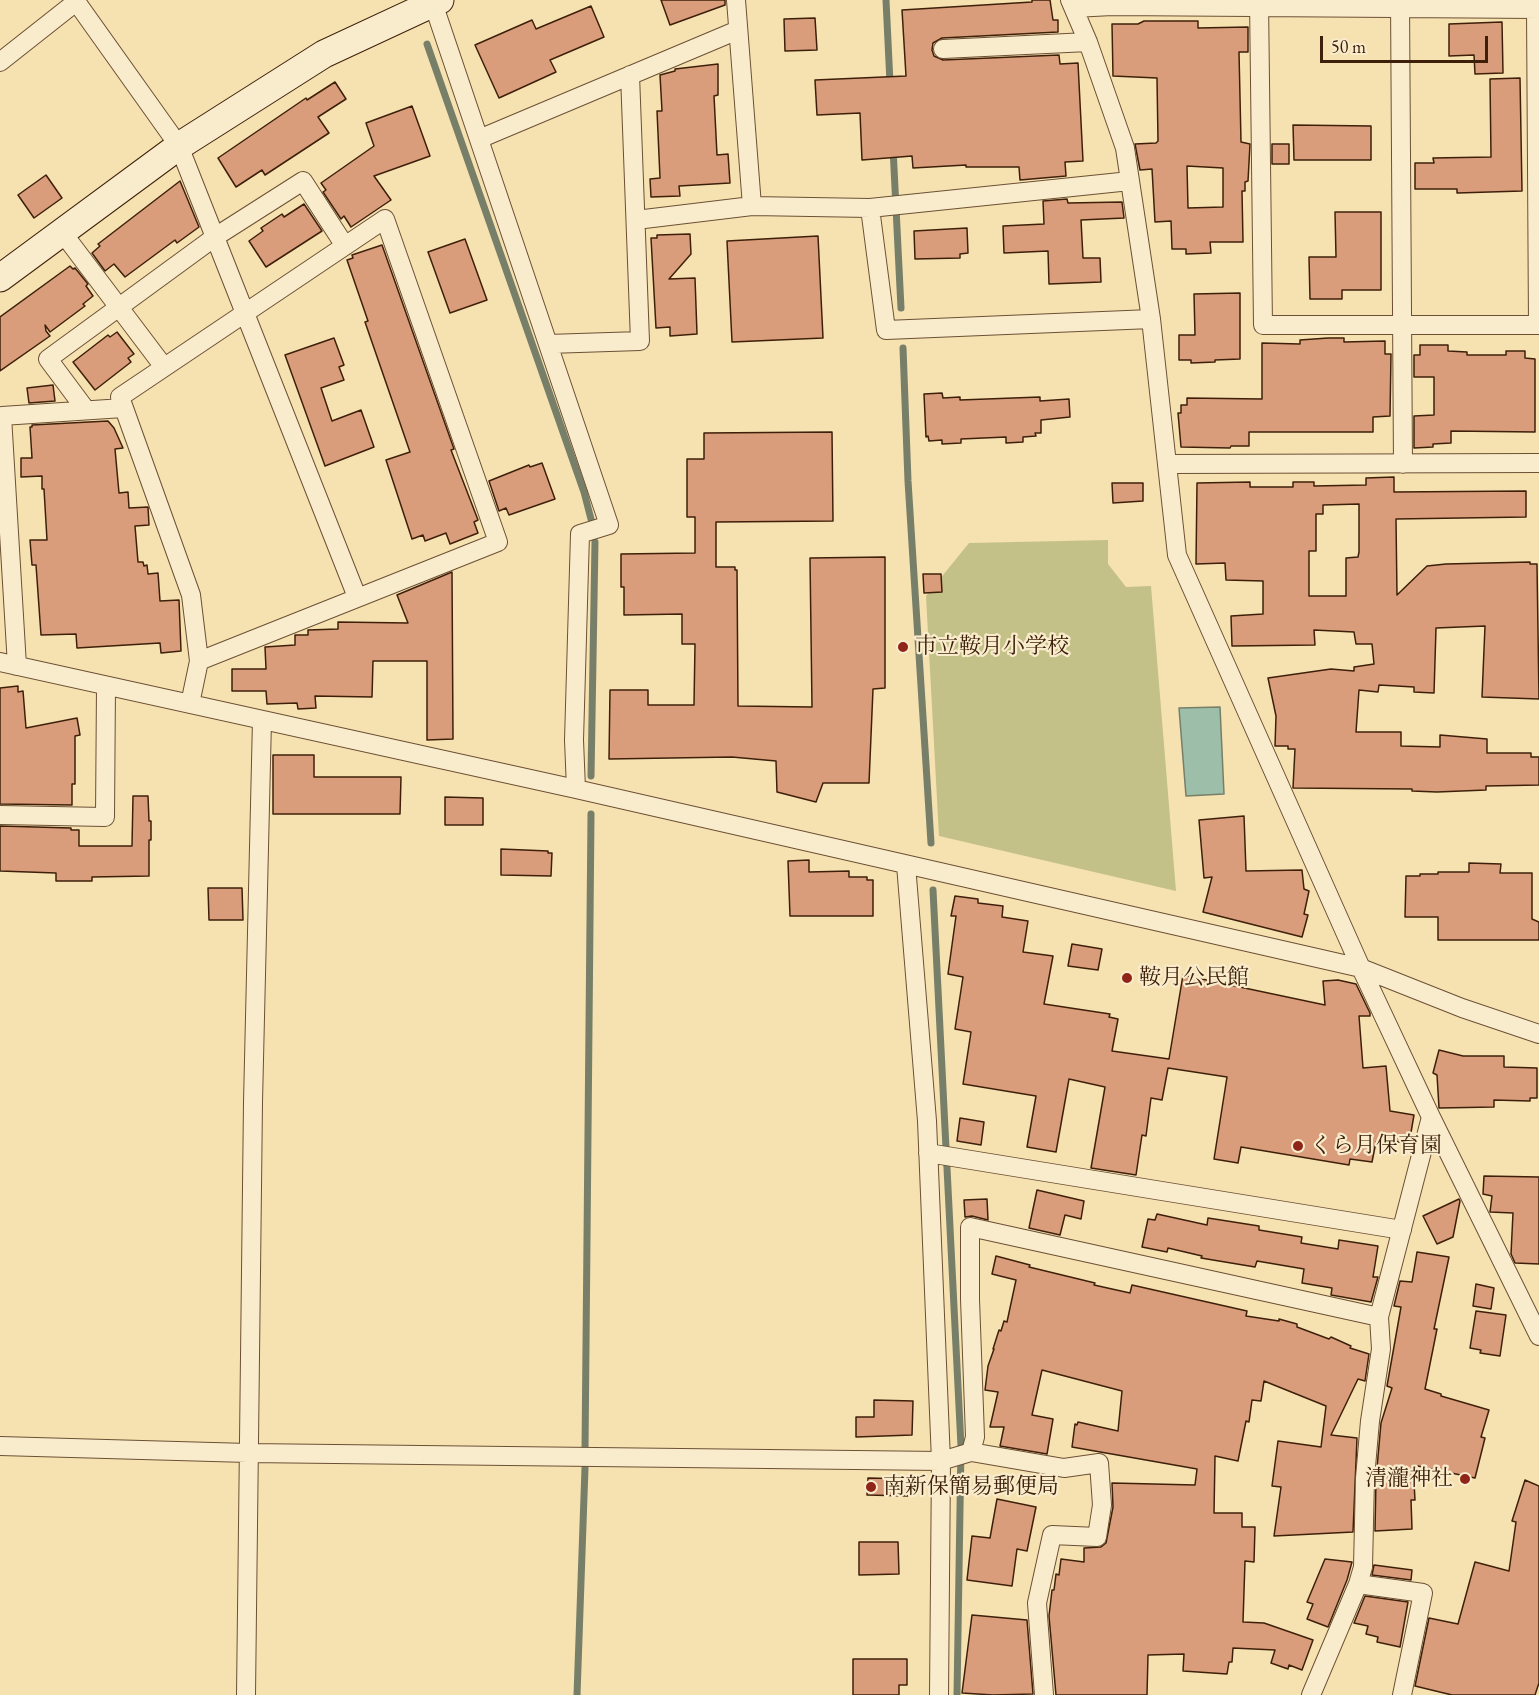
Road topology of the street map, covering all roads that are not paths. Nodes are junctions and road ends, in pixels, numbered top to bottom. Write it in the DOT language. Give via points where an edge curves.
graph roads {
  1 [pos="736,0"];
  2 [pos="76,1"];
  3 [pos="435,1"];
  4 [pos="1112,3"];
  5 [pos="1072,4"];
  6 [pos="1259,4"];
  7 [pos="1400,4"];
  8 [pos="1538,9"];
  9 [pos="738,30"];
  10 [pos="1088,42"];
  11 [pos="943,49"];
  12 [pos="0,62"];
  13 [pos="630,75"];
  14 [pos="479,140"];
  15 [pos="179,146"];
  16 [pos="1131,181"];
  17 [pos="752,206"];
  18 [pos="878,207"];
  19 [pos="636,220"];
  20 [pos="62,232"];
  21 [pos="215,237"];
  22 [pos="345,246"];
  23 [pos="0,278"];
  24 [pos="118,306"];
  25 [pos="245,312"];
  26 [pos="1151,319"];
  27 [pos="1402,326"];
  28 [pos="548,344"];
  29 [pos="164,367"];
  30 [pos="123,408"];
  31 [pos="86,410"];
  32 [pos="1539,463"];
  33 [pos="1168,464"];
  34 [pos="1403,464"];
  35 [pos="357,597"];
  36 [pos="198,662"];
  37 [pos="8,664"];
  38 [pos="106,686"];
  39 [pos="190,704"];
  40 [pos="262,720"];
  41 [pos="576,789"];
  42 [pos="0,815"];
  43 [pos="906,865"];
  44 [pos="1361,968"];
  45 [pos="1539,1034"];
  46 [pos="1431,1117"];
  47 [pos="928,1153"];
  48 [pos="1402,1230"];
  49 [pos="1380,1317"];
  50 [pos="1539,1336"];
  51 [pos="0,1446"];
  52 [pos="971,1452"];
  53 [pos="248,1453"];
  54 [pos="941,1461"];
  55 [pos="1358,1584"];
  56 [pos="246,1695"];
  57 [pos="939,1695"];
  58 [pos="1044,1695"];
  59 [pos="1311,1695"];
  60 [pos="1402,1695"];
  1 -- 9 [label="street"];
  2 -- 12 [label="street"];
  2 -- 15 [label="street"];
  3 -- 14 [label="street"];
  3 -- 15 [label="street" via="324,54"];
  4 -- 5 [label="street"];
  4 -- 6 [label="street"];
  5 -- 10 [label="street"];
  6 -- 7 [label="street"];
  6 -- 27 [label="street" via="1263,325"];
  7 -- 8 [label="street"];
  7 -- 27 [label="street"];
  8 -- 27 [label="street" via="1538,325"];
  9 -- 13 [label="street"];
  9 -- 17 [label="street"];
  10 -- 11 [label="street"];
  10 -- 16 [label="street" via="1125,148"];
  13 -- 14 [label="street"];
  13 -- 19 [label="street"];
  14 -- 28 [label="street"];
  15 -- 20 [label="street"];
  15 -- 21 [label="street"];
  16 -- 18 [label="street"];
  16 -- 26 [label="street"];
  17 -- 18 [label="street"];
  17 -- 19 [label="street"];
  18 -- 26 [label="street" via="886,330"];
  19 -- 28 [label="street" via="640,341"];
  20 -- 23 [label="street"];
  20 -- 24 [label="street"];
  21 -- 22 [label="street" via="303,181"];
  21 -- 24 [label="street"];
  21 -- 25 [label="street"];
  22 -- 25 [label="street"];
  22 -- 35 [label="street" via="385,219 498,542"];
  24 -- 29 [label="street"];
  24 -- 31 [label="street" via="48,359"];
  25 -- 29 [label="street"];
  25 -- 35 [label="street"];
  26 -- 33 [label="street"];
  27 -- 34 [label="street"];
  28 -- 41 [label="street" via="609,525 580,534"];
  29 -- 30 [label="street" via="120,397"];
  30 -- 31 [label="street"];
  30 -- 36 [label="street" via="191,595"];
  31 -- 37 [label="street" via="2,416"];
  32 -- 34 [label="street"];
  33 -- 34 [label="street"];
  33 -- 44 [label="street" via="1177,555"];
  35 -- 36 [label="street"];
  36 -- 39 [label="street"];
  37 -- 38 [label="street"];
  38 -- 39 [label="street"];
  38 -- 42 [label="street" via="105,817"];
  39 -- 40 [label="street"];
  40 -- 41 [label="street"];
  40 -- 53 [label="street"];
  41 -- 43 [label="street"];
  43 -- 44 [label="street"];
  43 -- 47 [label="street"];
  44 -- 45 [label="street"];
  44 -- 46 [label="street"];
  46 -- 48 [label="street"];
  46 -- 50 [label="street"];
  47 -- 48 [label="street"];
  47 -- 54 [label="street"];
  48 -- 49 [label="street"];
  49 -- 52 [label="street" via="970,1227 975,1437"];
  49 -- 55 [label="street" via="1382,1349 1370,1420 1363,1567"];
  51 -- 53 [label="street"];
  52 -- 54 [label="street"];
  52 -- 58 [label="street" via="1064,1468 1099,1463 1102,1504 1097,1537 1052,1535 1037,1603"];
  53 -- 54 [label="street"];
  53 -- 56 [label="street"];
  54 -- 57 [label="street"];
  55 -- 59 [label="street"];
  55 -- 60 [label="street" via="1423,1593"];
}
